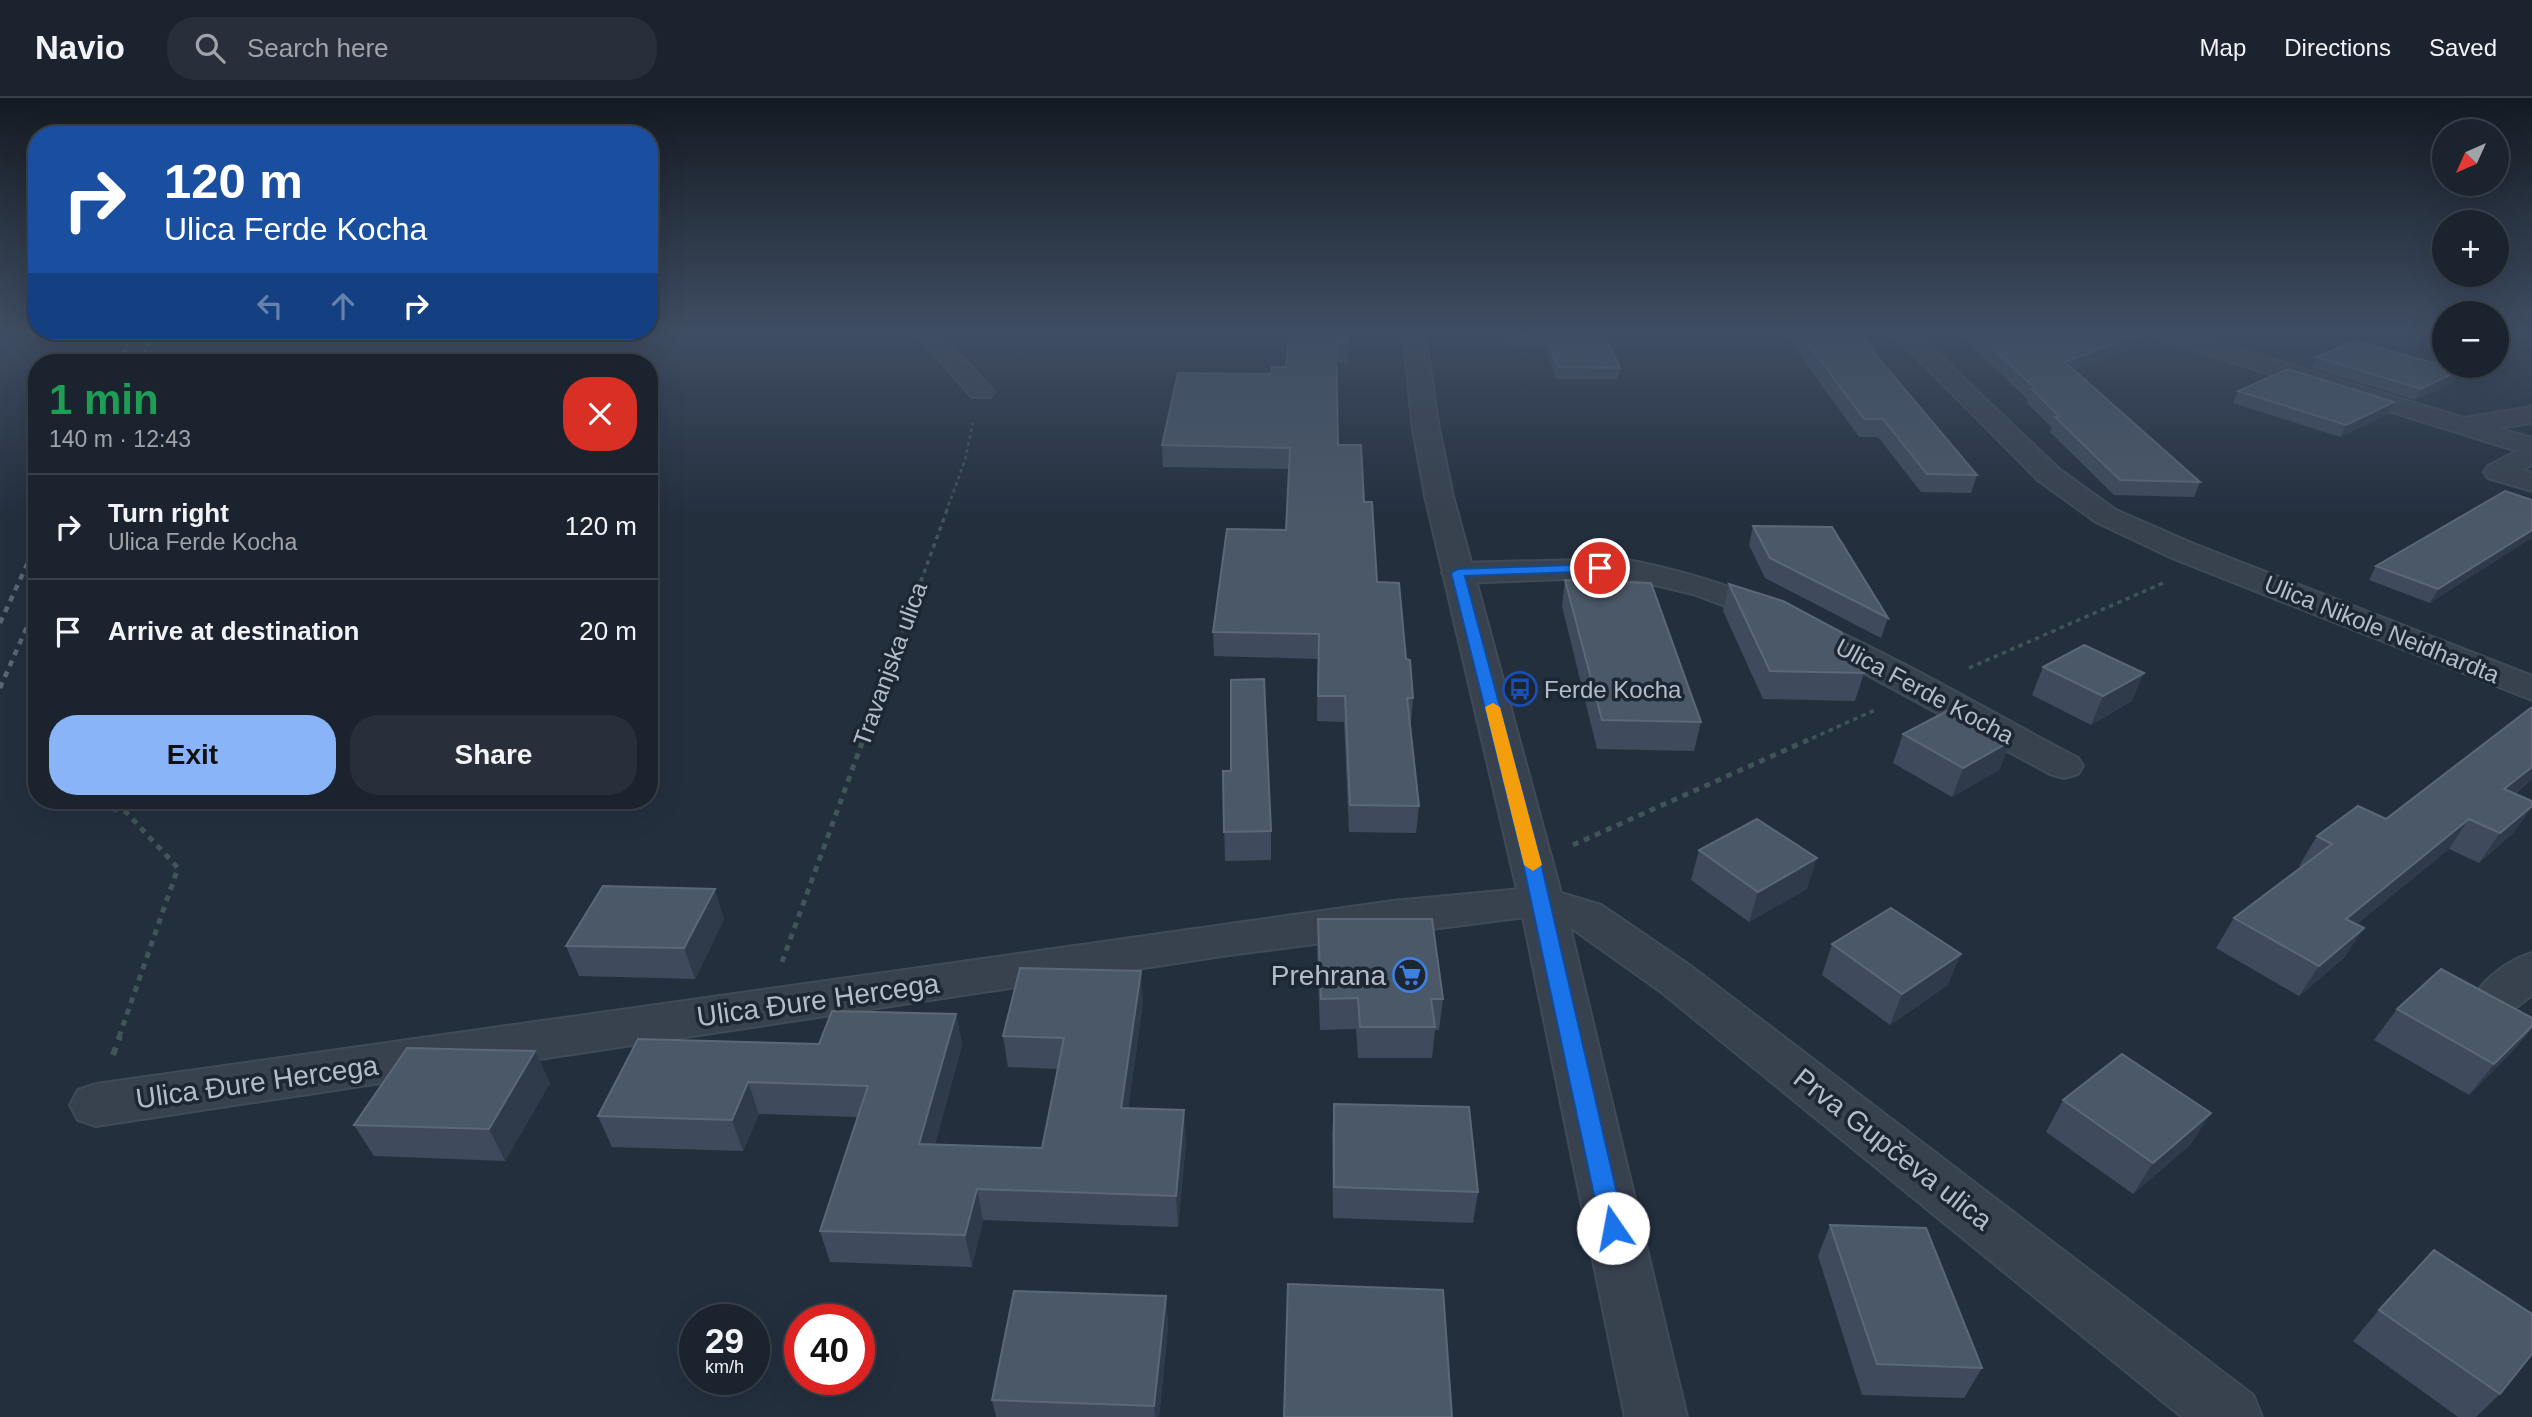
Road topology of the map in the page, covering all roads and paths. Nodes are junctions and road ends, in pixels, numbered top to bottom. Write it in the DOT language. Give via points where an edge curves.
graph roads {
  1 [pos="980,395"];
  2 [pos="1422,395"];
  3 [pos="1965,395"];
  4 [pos="2363,395"];
  5 [pos="2532,415"];
  6 [pos="2462,425"];
  7 [pos="2532,447"];
  8 [pos="2532,454"];
  9 [pos="2532,482"];
  10 [pos="1458,573"];
  11 [pos="2532,689"];
  12 [pos="2064,766"];
  13 [pos="114,809"];
  14 [pos="1542,902"];
  15 [pos="2532,970"];
  16 [pos="2497,998"];
  17 [pos="765,1009"];
  18 [pos="96,1105"];
  19 [pos="1656,1417"];
  20 [pos="2231,1417"];
  1 -- 17 [label="path, Travanjska ulica" via="965,460"];
  2 -- 10 [label="street"];
  3 -- 11 [label="street, Ulica Nikole Neidhardta" via="2081,500 2139,533"];
  4 -- 6 [label="street"];
  5 -- 6 [label="street"];
  6 -- 7 [label="street"];
  8 -- 9 [label="street" via="2498,472"];
  10 -- 12 [label="street, Ulica Ferde Kocha" via="1622,568 1704,587 1789,619"];
  10 -- 14 [label="street"];
  13 -- 18 [label="path" via="126,812 178,868"];
  14 -- 17 [label="street, Ulica Đure Hercega" via="1393,916"];
  14 -- 19 [label="street"];
  14 -- 20 [label="street, Prva Gupčeva ulica" via="1586,916 1676,979"];
  15 -- 16 [label="street"];
  17 -- 18 [label="street, Ulica Đure Hercega"];
}
